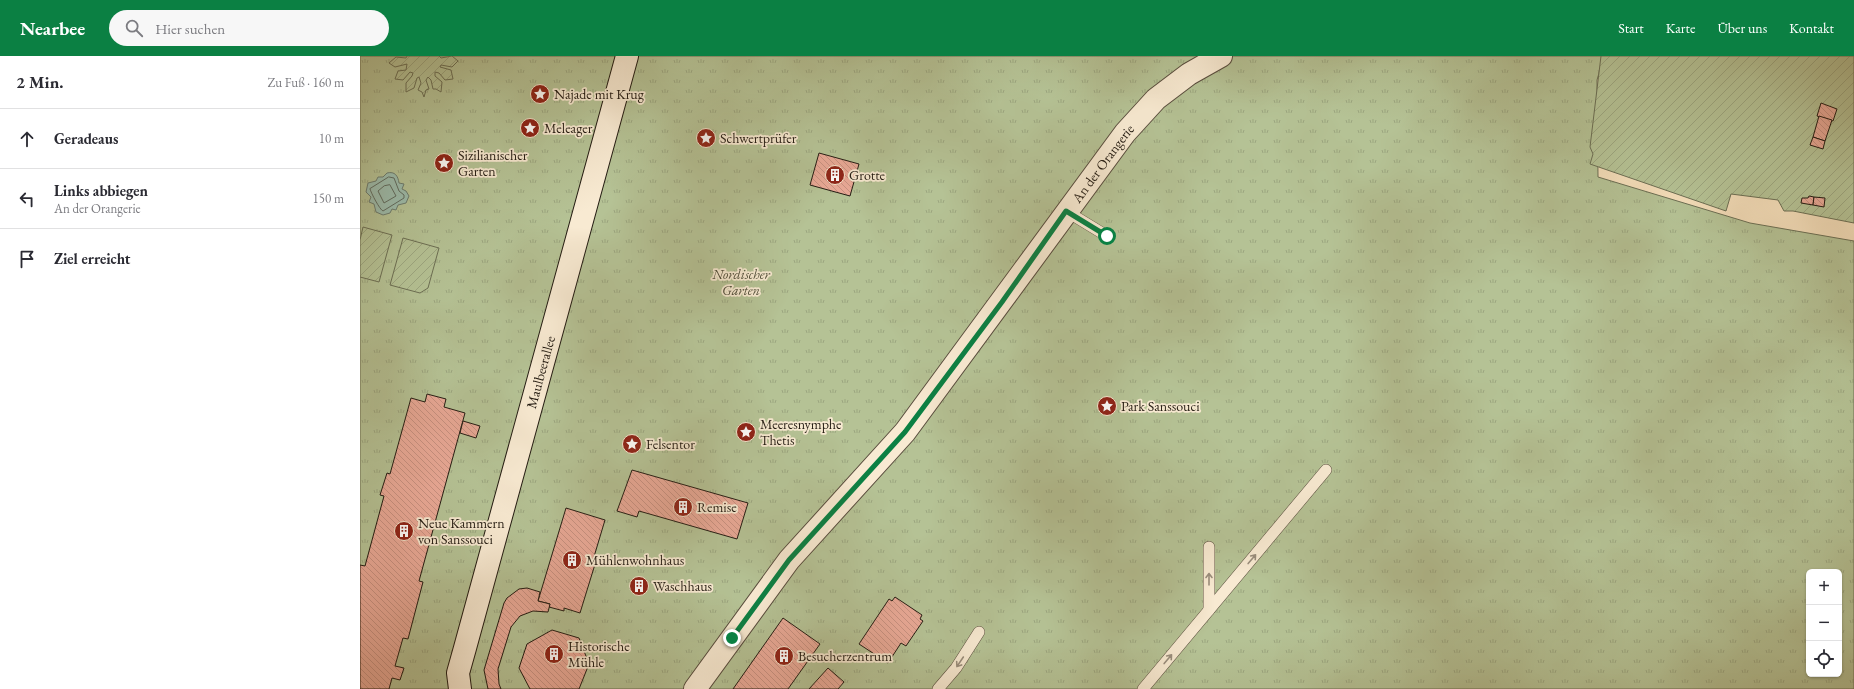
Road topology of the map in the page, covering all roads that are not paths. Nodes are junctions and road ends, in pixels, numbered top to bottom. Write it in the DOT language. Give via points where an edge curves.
graph roads {
  1 [pos="626,56"];
  2 [pos="1221,56"];
  3 [pos="1066,211"];
  4 [pos="1107,236"];
  5 [pos="1326,470"];
  6 [pos="1209,547"];
  7 [pos="1209,610"];
  8 [pos="980,632"];
  9 [pos="460,689"];
  10 [pos="695,689"];
  11 [pos="938,689"];
  12 [pos="1144,689"];
  1 -- 9 [label="street, Maulbeerallee" via="458,673"];
  2 -- 3 [label="street, An der Orangerie" via="1190,74 1156,99 1125,133"];
  3 -- 4 [label="lane"];
  3 -- 10 [label="street, An der Orangerie" via="905,432 789,560"];
  7 -- 5 [label="lane, one-way"];
  7 -- 6 [label="lane, one-way"];
  12 -- 7 [label="lane, one-way"];
  8 -- 11 [label="lane, one-way" via="956,668"];
}
